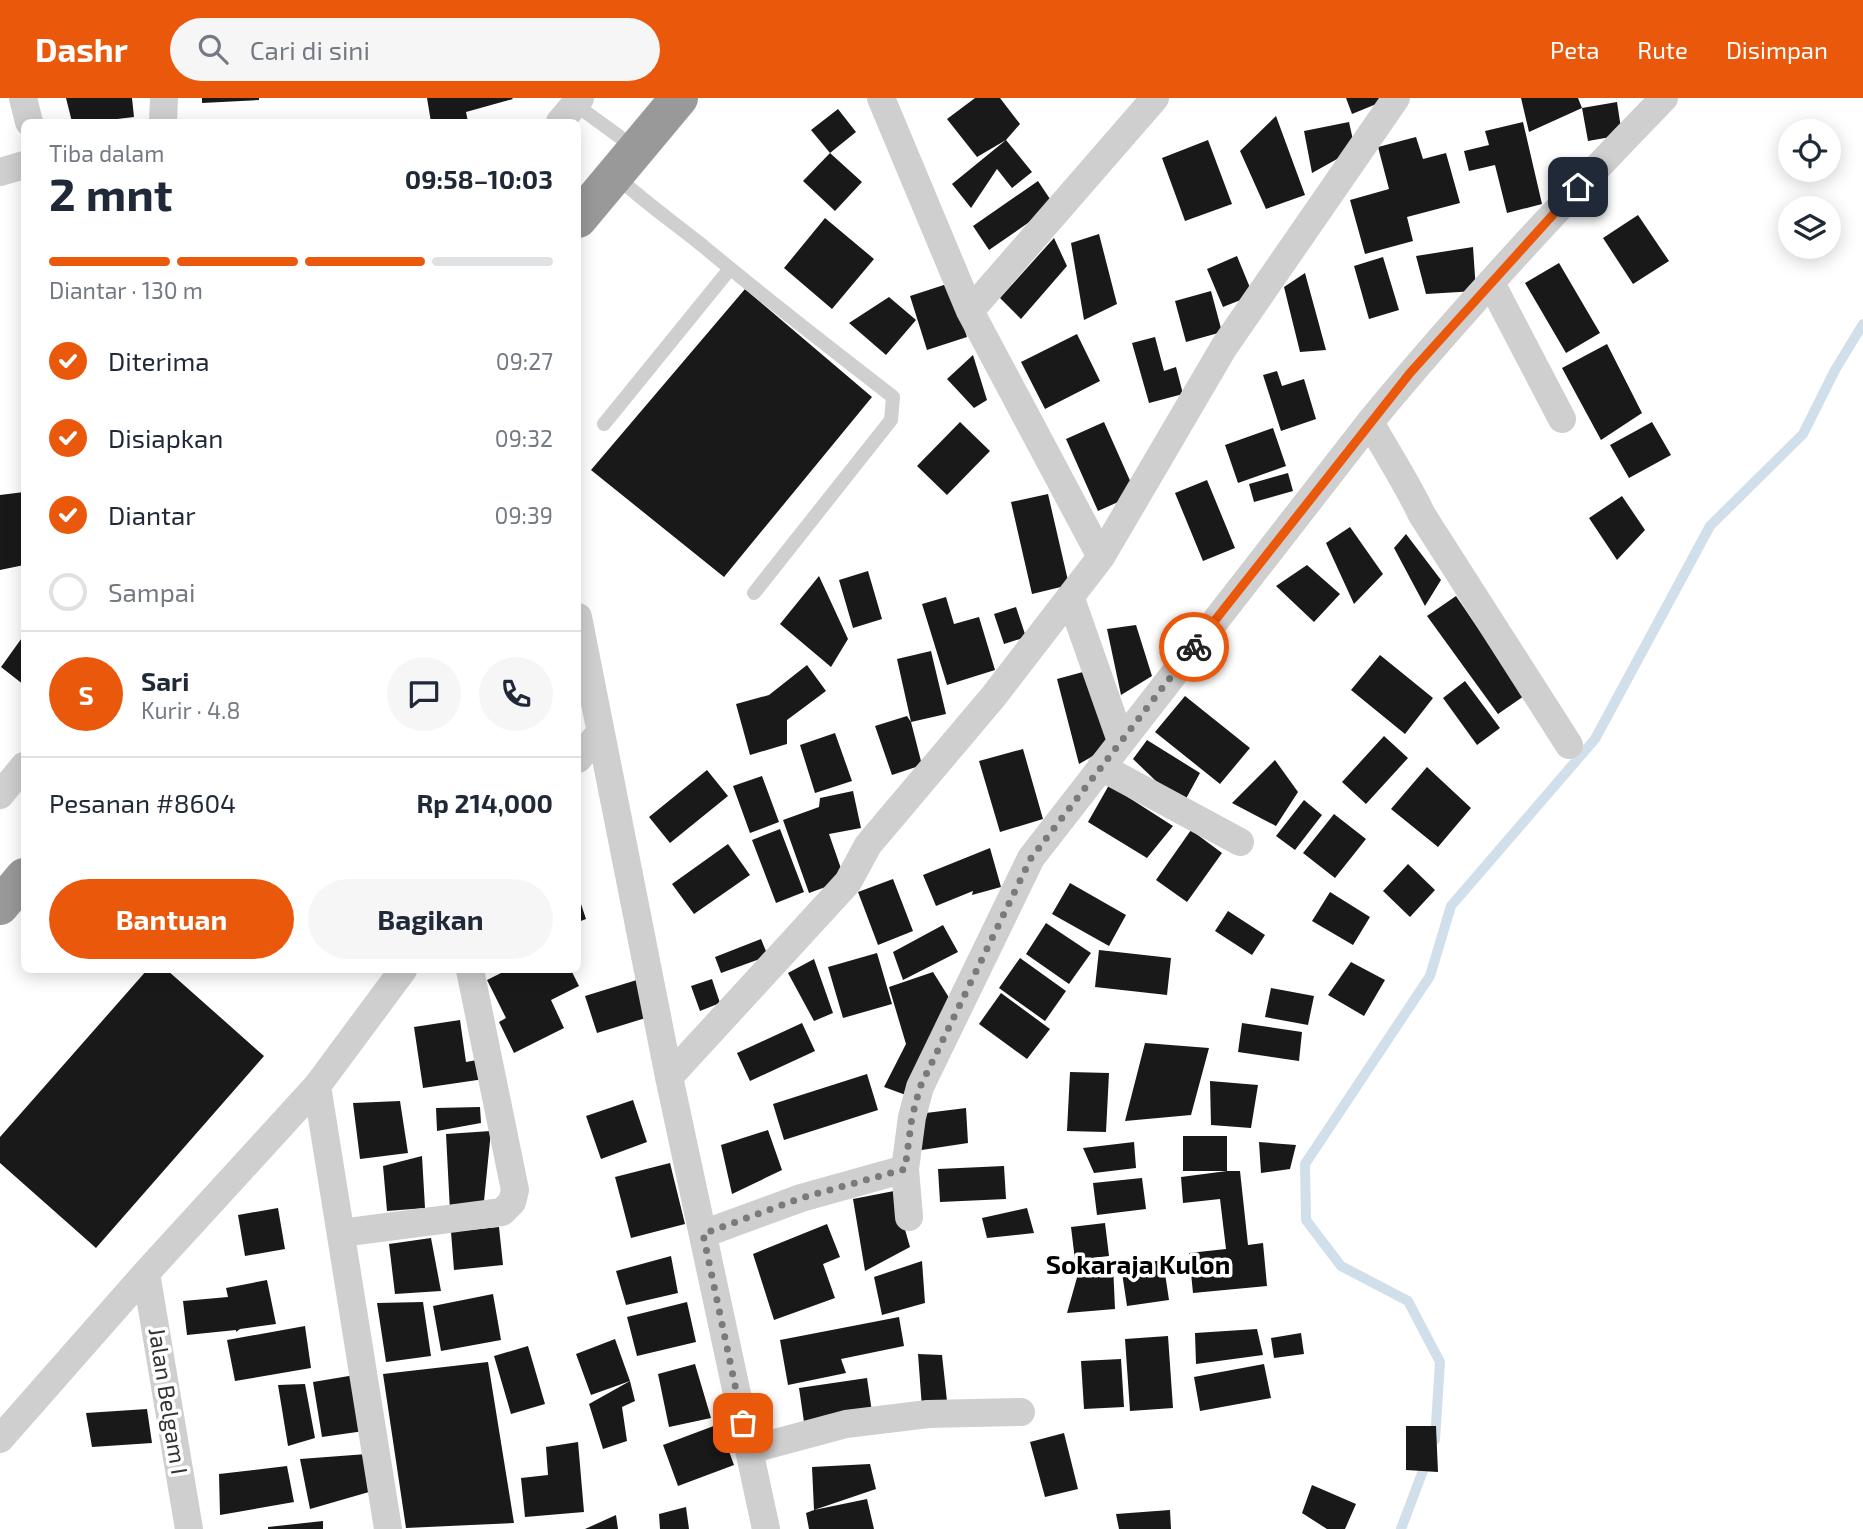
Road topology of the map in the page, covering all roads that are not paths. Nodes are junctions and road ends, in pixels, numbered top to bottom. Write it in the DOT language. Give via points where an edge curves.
graph roads {
  1 [pos="23,98"];
  2 [pos="164,98"];
  3 [pos="679,98"];
  4 [pos="880,98"];
  5 [pos="1155,98"];
  6 [pos="1396,98"];
  7 [pos="1664,98"];
  8 [pos="571,106"];
  9 [pos="28,119"];
  10 [pos="163,119"];
  11 [pos="625,161"];
  12 [pos="21,166"];
  13 [pos="0,172"];
  14 [pos="581,215"];
  15 [pos="729,270"];
  16 [pos="1491,283"];
  17 [pos="970,311"];
  18 [pos="1562,419"];
  19 [pos="1370,422"];
  20 [pos="604,424"];
  21 [pos="1101,557"];
  22 [pos="754,593"];
  23 [pos="1071,598"];
  24 [pos="581,634"];
  25 [pos="599,734"];
  26 [pos="1121,741"];
  27 [pos="1569,745"];
  28 [pos="581,755"];
  29 [pos="1101,767"];
  30 [pos="21,770"];
  31 [pos="0,795"];
  32 [pos="1240,842"];
  33 [pos="21,881"];
  34 [pos="0,906"];
  35 [pos="401,973"];
  36 [pos="471,973"];
  37 [pos="669,1077"];
  38 [pos="317,1086"];
  39 [pos="905,1169"];
  40 [pos="909,1217"];
  41 [pos="341,1233"];
  42 [pos="703,1234"];
  43 [pos="146,1273"];
  44 [pos="1021,1412"];
  45 [pos="0,1439"];
  46 [pos="748,1450"];
  47 [pos="189,1529"];
  48 [pos="388,1529"];
  49 [pos="766,1529"];
  1 -- 9 [label="street"];
  2 -- 10 [label="street"];
  3 -- 11 [label="highway"];
  4 -- 17 [label="street"];
  5 -- 17 [label="street"];
  6 -- 21 [label="street" via="1224,346"];
  7 -- 16 [label="street"];
  8 -- 11 [label="lane"];
  11 -- 14 [label="highway"];
  11 -- 15 [label="lane" via="640,198"];
  12 -- 13 [label="street"];
  15 -- 20 [label="lane"];
  15 -- 22 [label="lane" via="893,397 891,420"];
  16 -- 18 [label="street"];
  16 -- 19 [label="street"];
  17 -- 21 [label="street"];
  19 -- 26 [label="street"];
  19 -- 27 [label="street" via="1422,514"];
  21 -- 23 [label="street"];
  23 -- 26 [label="street"];
  23 -- 37 [label="street" via="868,845 848,882"];
  24 -- 25 [label="street"];
  25 -- 28 [label="street"];
  25 -- 37 [label="street"];
  26 -- 29 [label="street"];
  29 -- 32 [label="street"];
  29 -- 39 [label="street" via="1031,858 1010,899 920,1087"];
  30 -- 31 [label="street"];
  33 -- 34 [label="highway"];
  35 -- 38 [label="street"];
  36 -- 41 [label="street" via="515,1190 512,1202 502,1212"];
  37 -- 42 [label="street"];
  38 -- 41 [label="street"];
  38 -- 43 [label="street"];
  39 -- 40 [label="street"];
  39 -- 42 [label="street" via="801,1198"];
  41 -- 48 [label="street"];
  42 -- 46 [label="street"];
  43 -- 45 [label="street"];
  43 -- 47 [label="street, Jalan Belgam I"];
  44 -- 46 [label="street" via="928,1414 846,1424"];
  46 -- 49 [label="street"];
}
